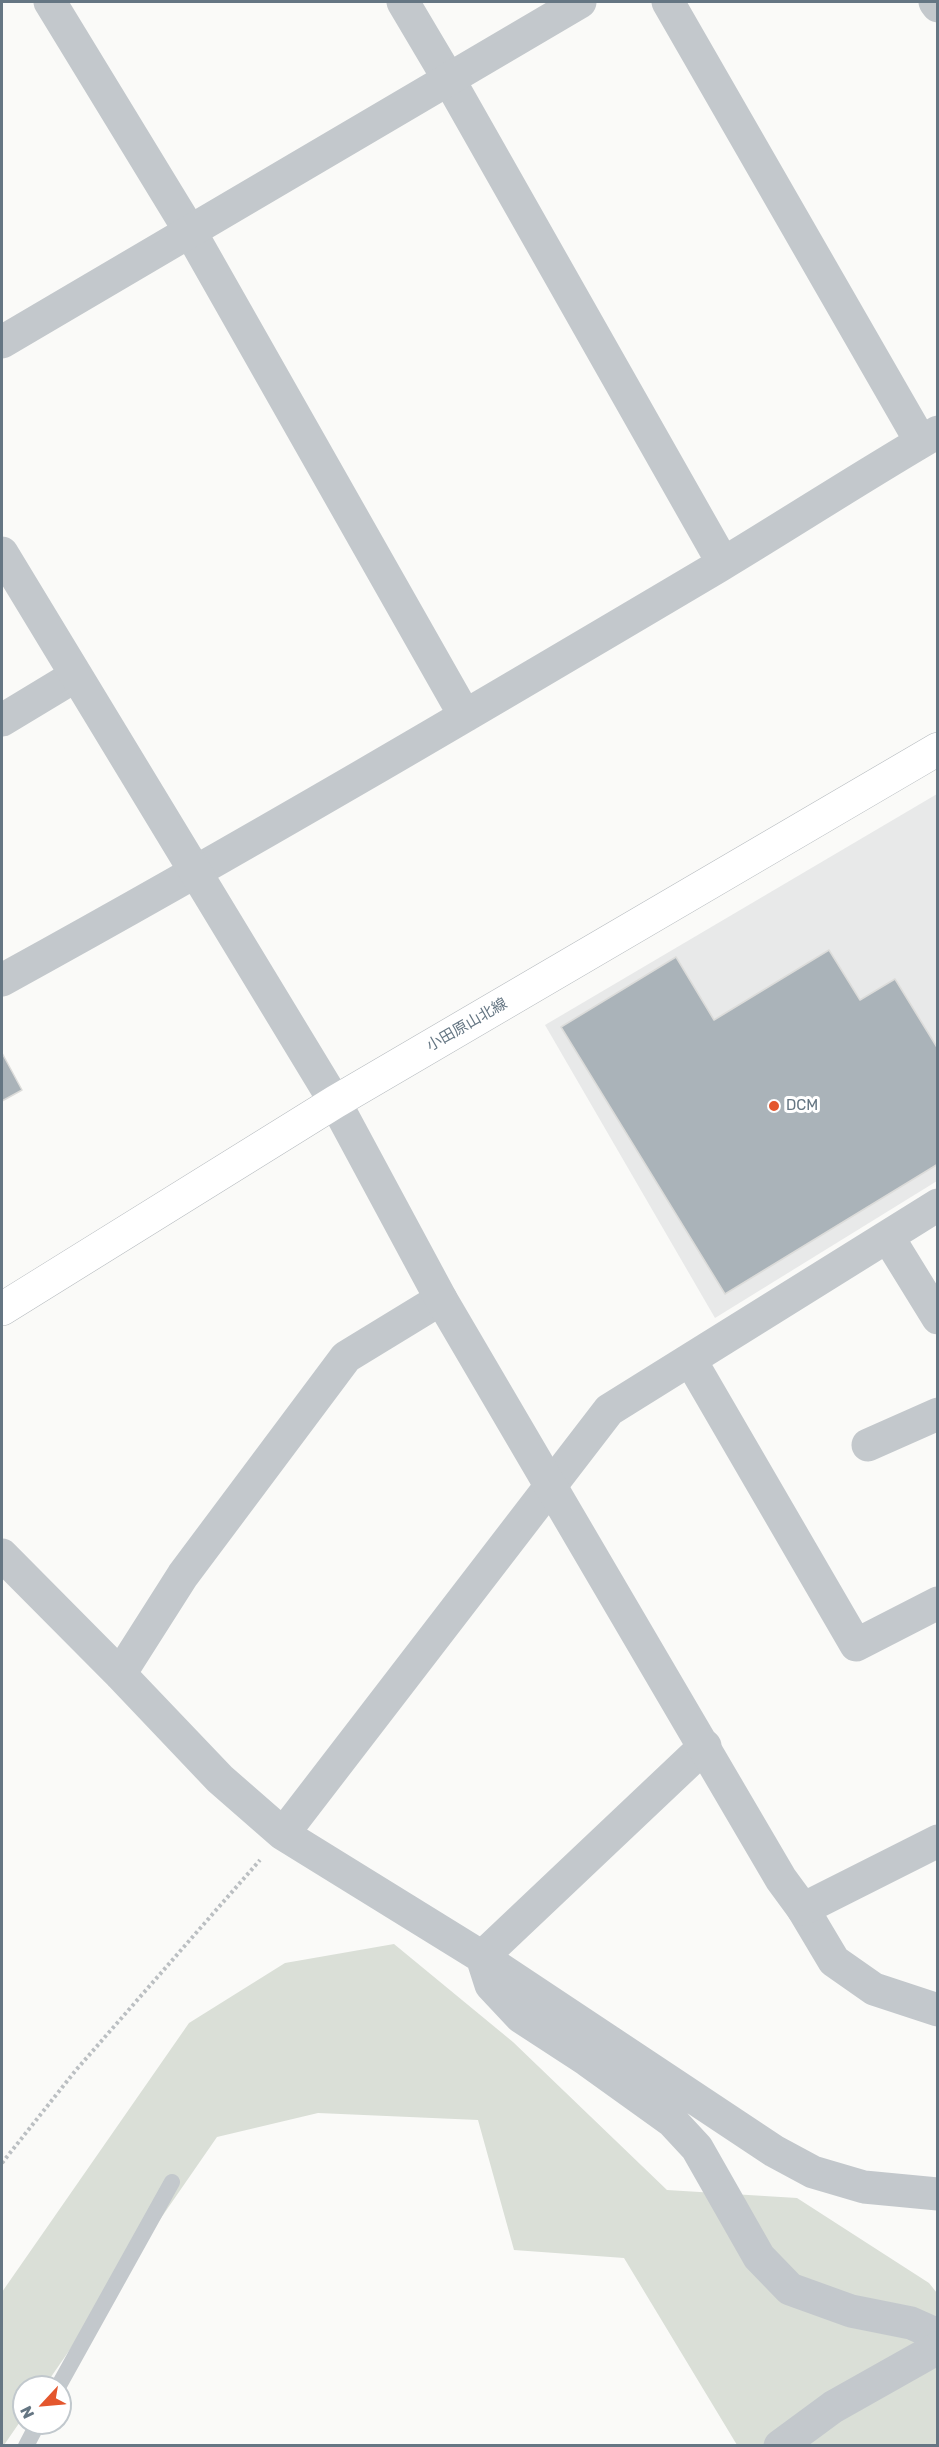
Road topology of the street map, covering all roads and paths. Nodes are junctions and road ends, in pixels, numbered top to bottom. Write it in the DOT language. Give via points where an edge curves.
graph roads {
  1 [pos="50,2"];
  2 [pos="403,2"];
  3 [pos="580,2"];
  4 [pos="668,2"];
  5 [pos="935,2"];
  6 [pos="938,6"];
  7 [pos="448,78"];
  8 [pos="191,233"];
  9 [pos="2,342"];
  10 [pos="929,437"];
  11 [pos="2,553"];
  12 [pos="723,563"];
  13 [pos="75,676"];
  14 [pos="465,716"];
  15 [pos="2,720"];
  16 [pos="938,748"];
  17 [pos="196,873"];
  18 [pos="2,980"];
  19 [pos="335,1102"];
  20 [pos="938,1205"];
  21 [pos="888,1237"];
  22 [pos="441,1299"];
  23 [pos="2,1309"];
  24 [pos="938,1318"];
  25 [pos="691,1361"];
  26 [pos="938,1414"];
  27 [pos="868,1445"];
  28 [pos="551,1484"];
  29 [pos="2,1555"];
  30 [pos="938,1603"];
  31 [pos="120,1674"];
  32 [pos="705,1746"];
  33 [pos="283,1834"];
  34 [pos="938,1841"];
  35 [pos="803,1909"];
  36 [pos="482,1957"];
  37 [pos="938,2010"];
  38 [pos="2,2163"];
  39 [pos="172,2182"];
  40 [pos="938,2194"];
  41 [pos="938,2335"];
  42 [pos="938,2348"];
  43 [pos="65,2375"];
  44 [pos="780,2445"];
  1 -- 8 [label="street"];
  2 -- 7 [label="street"];
  3 -- 7 [label="street"];
  4 -- 10 [label="street"];
  5 -- 6 [label="street"];
  7 -- 8 [label="street"];
  7 -- 12 [label="street"];
  8 -- 9 [label="street"];
  8 -- 14 [label="street"];
  10 -- 12 [label="street"];
  11 -- 13 [label="street"];
  12 -- 14 [label="street"];
  13 -- 15 [label="street"];
  13 -- 17 [label="street"];
  14 -- 17 [label="street"];
  16 -- 19 [label="main road, 小田原山北線"];
  17 -- 18 [label="street"];
  17 -- 19 [label="street"];
  19 -- 22 [label="street"];
  19 -- 23 [label="main road, 小田原山北線"];
  20 -- 21 [label="street"];
  21 -- 24 [label="street"];
  21 -- 25 [label="street"];
  22 -- 28 [label="street"];
  22 -- 31 [label="street" via="346,1357 183,1575"];
  25 -- 28 [label="street" via="609,1410"];
  25 -- 30 [label="street" via="856,1645"];
  26 -- 27 [label="street"];
  28 -- 32 [label="street"];
  28 -- 33 [label="street"];
  29 -- 31 [label="street"];
  31 -- 33 [label="street" via="220,1779"];
  32 -- 35 [label="street" via="781,1879"];
  32 -- 36 [label="street"];
  33 -- 36 [label="street"];
  33 -- 38 [label="path" via="76,2070"];
  34 -- 35 [label="street"];
  35 -- 37 [label="street" via="834,1961 874,1989"];
  36 -- 40 [label="street" via="774,2151 813,2172 864,2187"];
  36 -- 41 [label="street" via="491,1985 521,2017 672,2121 698,2148 759,2257 790,2289 851,2311 912,2323"];
  39 -- 43 [label="lane"];
  42 -- 44 [label="street" via="832,2407"];
}
